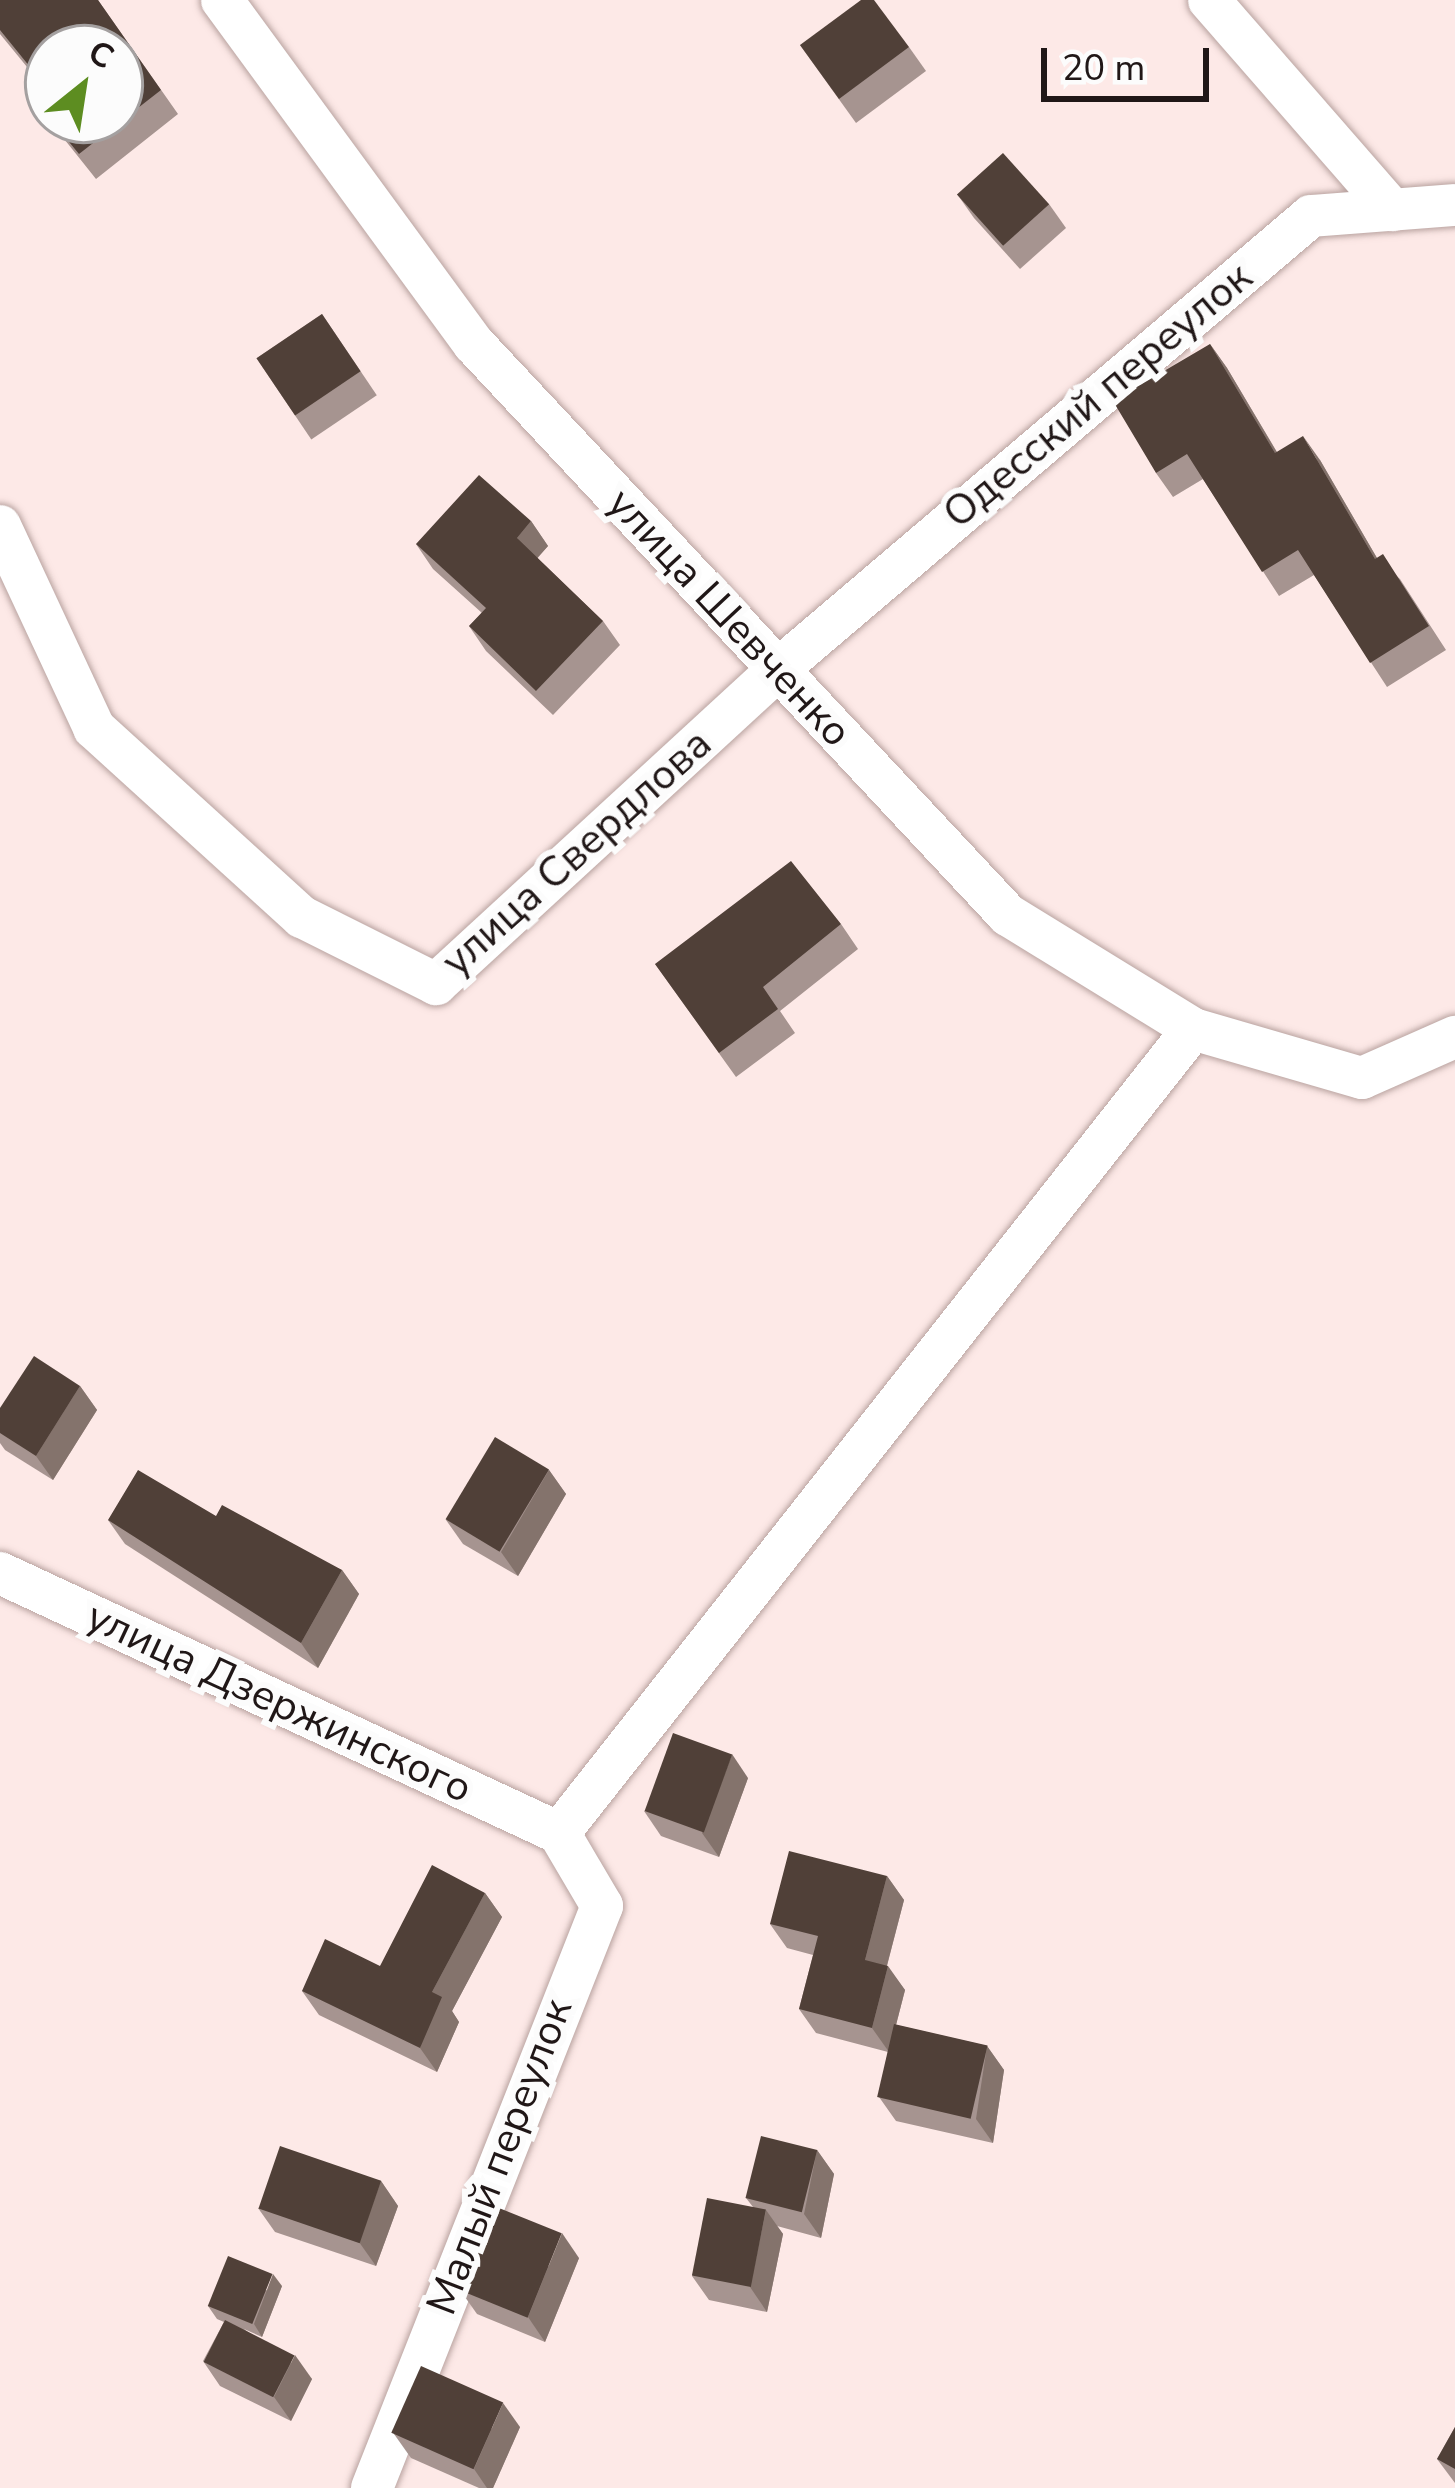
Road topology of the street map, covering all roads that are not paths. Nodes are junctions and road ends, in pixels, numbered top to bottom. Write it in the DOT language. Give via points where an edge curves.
graph roads {
  1 [pos="222,0"];
  2 [pos="1209,0"];
  3 [pos="1455,206"];
  4 [pos="1392,210"];
  5 [pos="0,526"];
  6 [pos="776,670"];
  7 [pos="1193,1029"];
  8 [pos="1455,1037"];
  9 [pos="0,1573"];
  10 [pos="559,1833"];
  11 [pos="372,2488"];
  1 -- 6 [label="street, улица Шевченко" via="474,344"];
  2 -- 4 [label="street"];
  3 -- 4 [label="street, Одесский переулок"];
  4 -- 6 [label="street, Одесский переулок" via="1311,216"];
  5 -- 6 [label="street, улица Свердлова" via="94,728 302,917 436,984"];
  6 -- 7 [label="street, улица Шевченко" via="1009,915"];
  7 -- 8 [label="street, улица Шевченко" via="1362,1078"];
  7 -- 10 [label="street"];
  9 -- 10 [label="street, улица Дзержинского"];
  10 -- 11 [label="street, Малый переулок" via="602,1906"];
}
